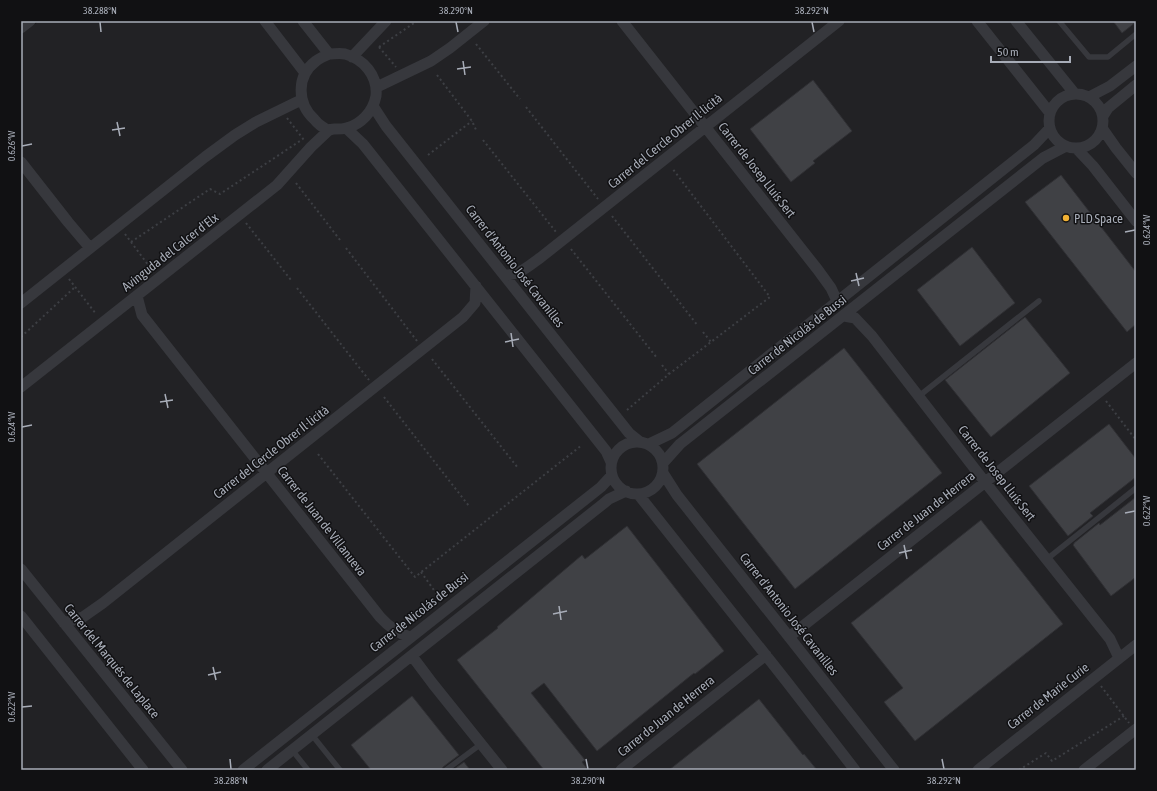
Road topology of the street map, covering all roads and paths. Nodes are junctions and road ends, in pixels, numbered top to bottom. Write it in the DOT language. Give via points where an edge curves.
graph roads {
  1 [pos="30,21"];
  2 [pos="265,21"];
  3 [pos="303,21"];
  4 [pos="386,21"];
  5 [pos="418,21"];
  6 [pos="484,21"];
  7 [pos="622,21"];
  8 [pos="839,21"];
  9 [pos="977,21"];
  10 [pos="1016,21"];
  11 [pos="1059,21"];
  12 [pos="21,28"];
  13 [pos="1136,34"];
  14 [pos="375,42"];
  15 [pos="476,44"];
  16 [pos="379,47"];
  17 [pos="329,54"];
  18 [pos="352,57"];
  19 [pos="1136,66"];
  20 [pos="398,70"];
  21 [pos="305,73"];
  22 [pos="437,75"];
  23 [pos="1136,85"];
  24 [pos="377,87"];
  25 [pos="1075,94"];
  26 [pos="1089,97"];
  27 [pos="520,99"];
  28 [pos="301,100"];
  29 [pos="373,106"];
  30 [pos="526,107"];
  31 [pos="1050,113"];
  32 [pos="284,114"];
  33 [pos="1103,116"];
  34 [pos="472,121"];
  35 [pos="705,127"];
  36 [pos="346,128"];
  37 [pos="1050,128"];
  38 [pos="1102,128"];
  39 [pos="329,130"];
  40 [pos="477,132"];
  41 [pos="303,139"];
  42 [pos="483,140"];
  43 [pos="306,143"];
  44 [pos="1071,147"];
  45 [pos="428,155"];
  46 [pos="21,162"];
  47 [pos="672,168"];
  48 [pos="1136,173"];
  49 [pos="296,183"];
  50 [pos="598,199"];
  51 [pos="612,216"];
  52 [pos="1136,221"];
  53 [pos="246,222"];
  54 [pos="123,231"];
  55 [pos="556,232"];
  56 [pos="340,240"];
  57 [pos="131,242"];
  58 [pos="90,248"];
  59 [pos="346,248"];
  60 [pos="571,249"];
  61 [pos="155,274"];
  62 [pos="504,275"];
  63 [pos="69,279"];
  64 [pos="291,280"];
  65 [pos="476,286"];
  66 [pos="75,287"];
  67 [pos="297,288"];
  68 [pos="137,296"];
  69 [pos="837,301"];
  70 [pos="1039,301"];
  71 [pos="21,303"];
  72 [pos="96,314"];
  73 [pos="844,316"];
  74 [pos="698,326"];
  75 [pos="703,332"];
  76 [pos="21,337"];
  77 [pos="418,341"];
  78 [pos="711,342"];
  79 [pos="657,358"];
  80 [pos="432,359"];
  81 [pos="1136,363"];
  82 [pos="662,365"];
  83 [pos="669,374"];
  84 [pos="370,380"];
  85 [pos="21,387"];
  86 [pos="919,396"];
  87 [pos="384,397"];
  88 [pos="1106,401"];
  89 [pos="627,410"];
  90 [pos="1136,440"];
  91 [pos="644,443"];
  92 [pos="582,445"];
  93 [pos="318,454"];
  94 [pos="611,462"];
  95 [pos="518,468"];
  96 [pos="663,468"];
  97 [pos="267,473"];
  98 [pos="612,475"];
  99 [pos="985,482"];
  100 [pos="1136,488"];
  101 [pos="626,491"];
  102 [pos="638,494"];
  103 [pos="469,506"];
  104 [pos="1046,559"];
  105 [pos="21,569"];
  106 [pos="420,572"];
  107 [pos="441,600"];
  108 [pos="21,616"];
  109 [pos="64,623"];
  110 [pos="410,637"];
  111 [pos="789,637"];
  112 [pos="1136,645"];
  113 [pos="766,654"];
  114 [pos="412,656"];
  115 [pos="1120,658"];
  116 [pos="1098,682"];
  117 [pos="1124,716"];
  118 [pos="1133,727"];
  119 [pos="312,735"];
  120 [pos="481,744"];
  121 [pos="292,750"];
  122 [pos="143,770"];
  123 [pos="182,770"];
  124 [pos="242,770"];
  125 [pos="267,770"];
  126 [pos="308,770"];
  127 [pos="340,770"];
  128 [pos="446,770"];
  129 [pos="502,770"];
  130 [pos="621,770"];
  131 [pos="855,770"];
  132 [pos="894,770"];
  133 [pos="978,770"];
  134 [pos="1020,770"];
  135 [pos="1084,770"];
  1 -- 12 [label="street"];
  2 -- 21 [label="street"];
  3 -- 17 [label="street"];
  4 -- 18 [label="street"];
  5 -- 16 [label="path"];
  6 -- 24 [label="street" via="431,61"];
  7 -- 35 [label="street, Carrer de Josep Lluís Sert"];
  8 -- 35 [label="street, Carrer del Cercle Obrer Il·licità"];
  9 -- 31 [label="street"];
  10 -- 25 [label="street"];
  11 -- 13 [label="lane" via="1089,57 1108,57"];
  14 -- 16 [label="path"];
  15 -- 27 [label="path"];
  16 -- 20 [label="path"];
  17 -- 18 [label="street"];
  17 -- 21 [label="street" via="316,61"];
  18 -- 24 [label="street" via="369,69"];
  19 -- 26 [label="street" via="1110,86"];
  21 -- 28 [label="street"];
  22 -- 34 [label="path"];
  23 -- 33 [label="street" via="1108,108"];
  24 -- 29 [label="street"];
  25 -- 26 [label="street"];
  25 -- 31 [label="street" via="1061,98"];
  26 -- 33 [label="street" via="1099,106"];
  28 -- 39 [label="street" via="308,114"];
  28 -- 58 [label="street" via="235,135"];
  29 -- 36 [label="street" via="361,122"];
  29 -- 62 [label="street, Carrer d'Antonio José Cavanilles"];
  30 -- 50 [label="path"];
  31 -- 37 [label="street"];
  32 -- 41 [label="path"];
  33 -- 38 [label="street"];
  34 -- 40 [label="path"];
  34 -- 45 [label="path"];
  35 -- 62 [label="street, Carrer del Cercle Obrer Il·licità" via="526,268 512,275"];
  35 -- 69 [label="street, Carrer de Josep Lluís Sert" via="818,270"];
  36 -- 39 [label="street"];
  36 -- 65 [label="street" via="363,144"];
  37 -- 44 [label="street" via="1061,143"];
  37 -- 69 [label="street, Carrer de Nicolás de Bussi" via="1034,145"];
  38 -- 44 [label="street" via="1091,144 1081,148"];
  38 -- 48 [label="street"];
  39 -- 68 [label="street, Avinguda del Calcer d'Elx" via="310,147 277,185"];
  41 -- 43 [label="path"];
  41 -- 57 [label="path" via="220,194 210,189"];
  42 -- 55 [label="path"];
  44 -- 52 [label="street" via="1093,166"];
  44 -- 73 [label="street, Carrer de Nicolás de Bussi" via="1043,158"];
  46 -- 58 [label="street"];
  47 -- 78 [label="path" via="770,297"];
  49 -- 56 [label="path"];
  51 -- 74 [label="path"];
  53 -- 64 [label="path"];
  54 -- 57 [label="path"];
  57 -- 61 [label="path"];
  58 -- 71 [label="street"];
  59 -- 77 [label="path"];
  60 -- 79 [label="path"];
  62 -- 91 [label="street, Carrer d'Antonio José Cavanilles" via="629,433"];
  63 -- 66 [label="path"];
  65 -- 94 [label="street" via="606,451"];
  65 -- 97 [label="street, Carrer del Cercle Obrer Il·licità" via="475,303 463,318"];
  66 -- 72 [label="path"];
  66 -- 76 [label="path"];
  67 -- 84 [label="path"];
  68 -- 85 [label="street, Avinguda del Calcer d'Elx"];
  68 -- 97 [label="street, Carrer de Juan de Villanueva" via="142,315"];
  69 -- 91 [label="street, Carrer de Nicolás de Bussi" via="672,433"];
  70 -- 86 [label="lane"];
  73 -- 86 [label="street, Carrer de Josep Lluís Sert" via="855,318 872,336"];
  73 -- 96 [label="street, Carrer de Nicolás de Bussi" via="680,444"];
  75 -- 78 [label="path"];
  78 -- 83 [label="path"];
  80 -- 95 [label="path"];
  81 -- 99 [label="street, Carrer de Juan de Herrera"];
  82 -- 83 [label="path"];
  83 -- 89 [label="path"];
  86 -- 99 [label="street, Carrer de Josep Lluís Sert"];
  87 -- 103 [label="path"];
  88 -- 90 [label="path"];
  91 -- 94 [label="street" via="632,441 622,446 615,452"];
  91 -- 96 [label="street" via="659,453"];
  92 -- 106 [label="path"];
  93 -- 106 [label="path" via="415,577"];
  94 -- 98 [label="street"];
  96 -- 102 [label="street" via="659,483 653,489"];
  96 -- 111 [label="street, Carrer d'Antonio José Cavanilles" via="677,495"];
  97 -- 109 [label="street, Carrer del Cercle Obrer Il·licità" via="103,603 83,617"];
  97 -- 110 [label="street, Carrer de Juan de Villanueva" via="388,627"];
  98 -- 101 [label="street" via="615,483"];
  98 -- 110 [label="street, Carrer de Nicolás de Bussi" via="601,487"];
  99 -- 104 [label="street, Carrer de Josep Lluís Sert"];
  99 -- 111 [label="street, Carrer de Juan de Herrera"];
  100 -- 104 [label="lane"];
  101 -- 102 [label="street"];
  101 -- 114 [label="street" via="609,500"];
  102 -- 113 [label="street"];
  104 -- 115 [label="street, Carrer de Josep Lluís Sert" via="1110,638"];
  105 -- 109 [label="street, Carrer del Marqués de Laplace"];
  106 -- 107 [label="path"];
  108 -- 122 [label="street"];
  109 -- 123 [label="street, Carrer del Marqués de Laplace"];
  110 -- 124 [label="street, Carrer de Nicolás de Bussi"];
  111 -- 132 [label="street, Carrer d'Antonio José Cavanilles"];
  112 -- 115 [label="street, Carrer de Marie Curie"];
  113 -- 130 [label="street, Carrer de Juan de Herrera"];
  113 -- 131 [label="street"];
  114 -- 119 [label="street"];
  114 -- 120 [label="street"];
  115 -- 133 [label="street, Carrer de Marie Curie"];
  116 -- 117 [label="path"];
  117 -- 118 [label="path"];
  117 -- 134 [label="path" via="1052,761 1046,753"];
  118 -- 135 [label="street"];
  119 -- 121 [label="street"];
  119 -- 127 [label="lane"];
  120 -- 128 [label="lane"];
  120 -- 129 [label="street"];
  121 -- 125 [label="street"];
  121 -- 126 [label="lane"];
}
